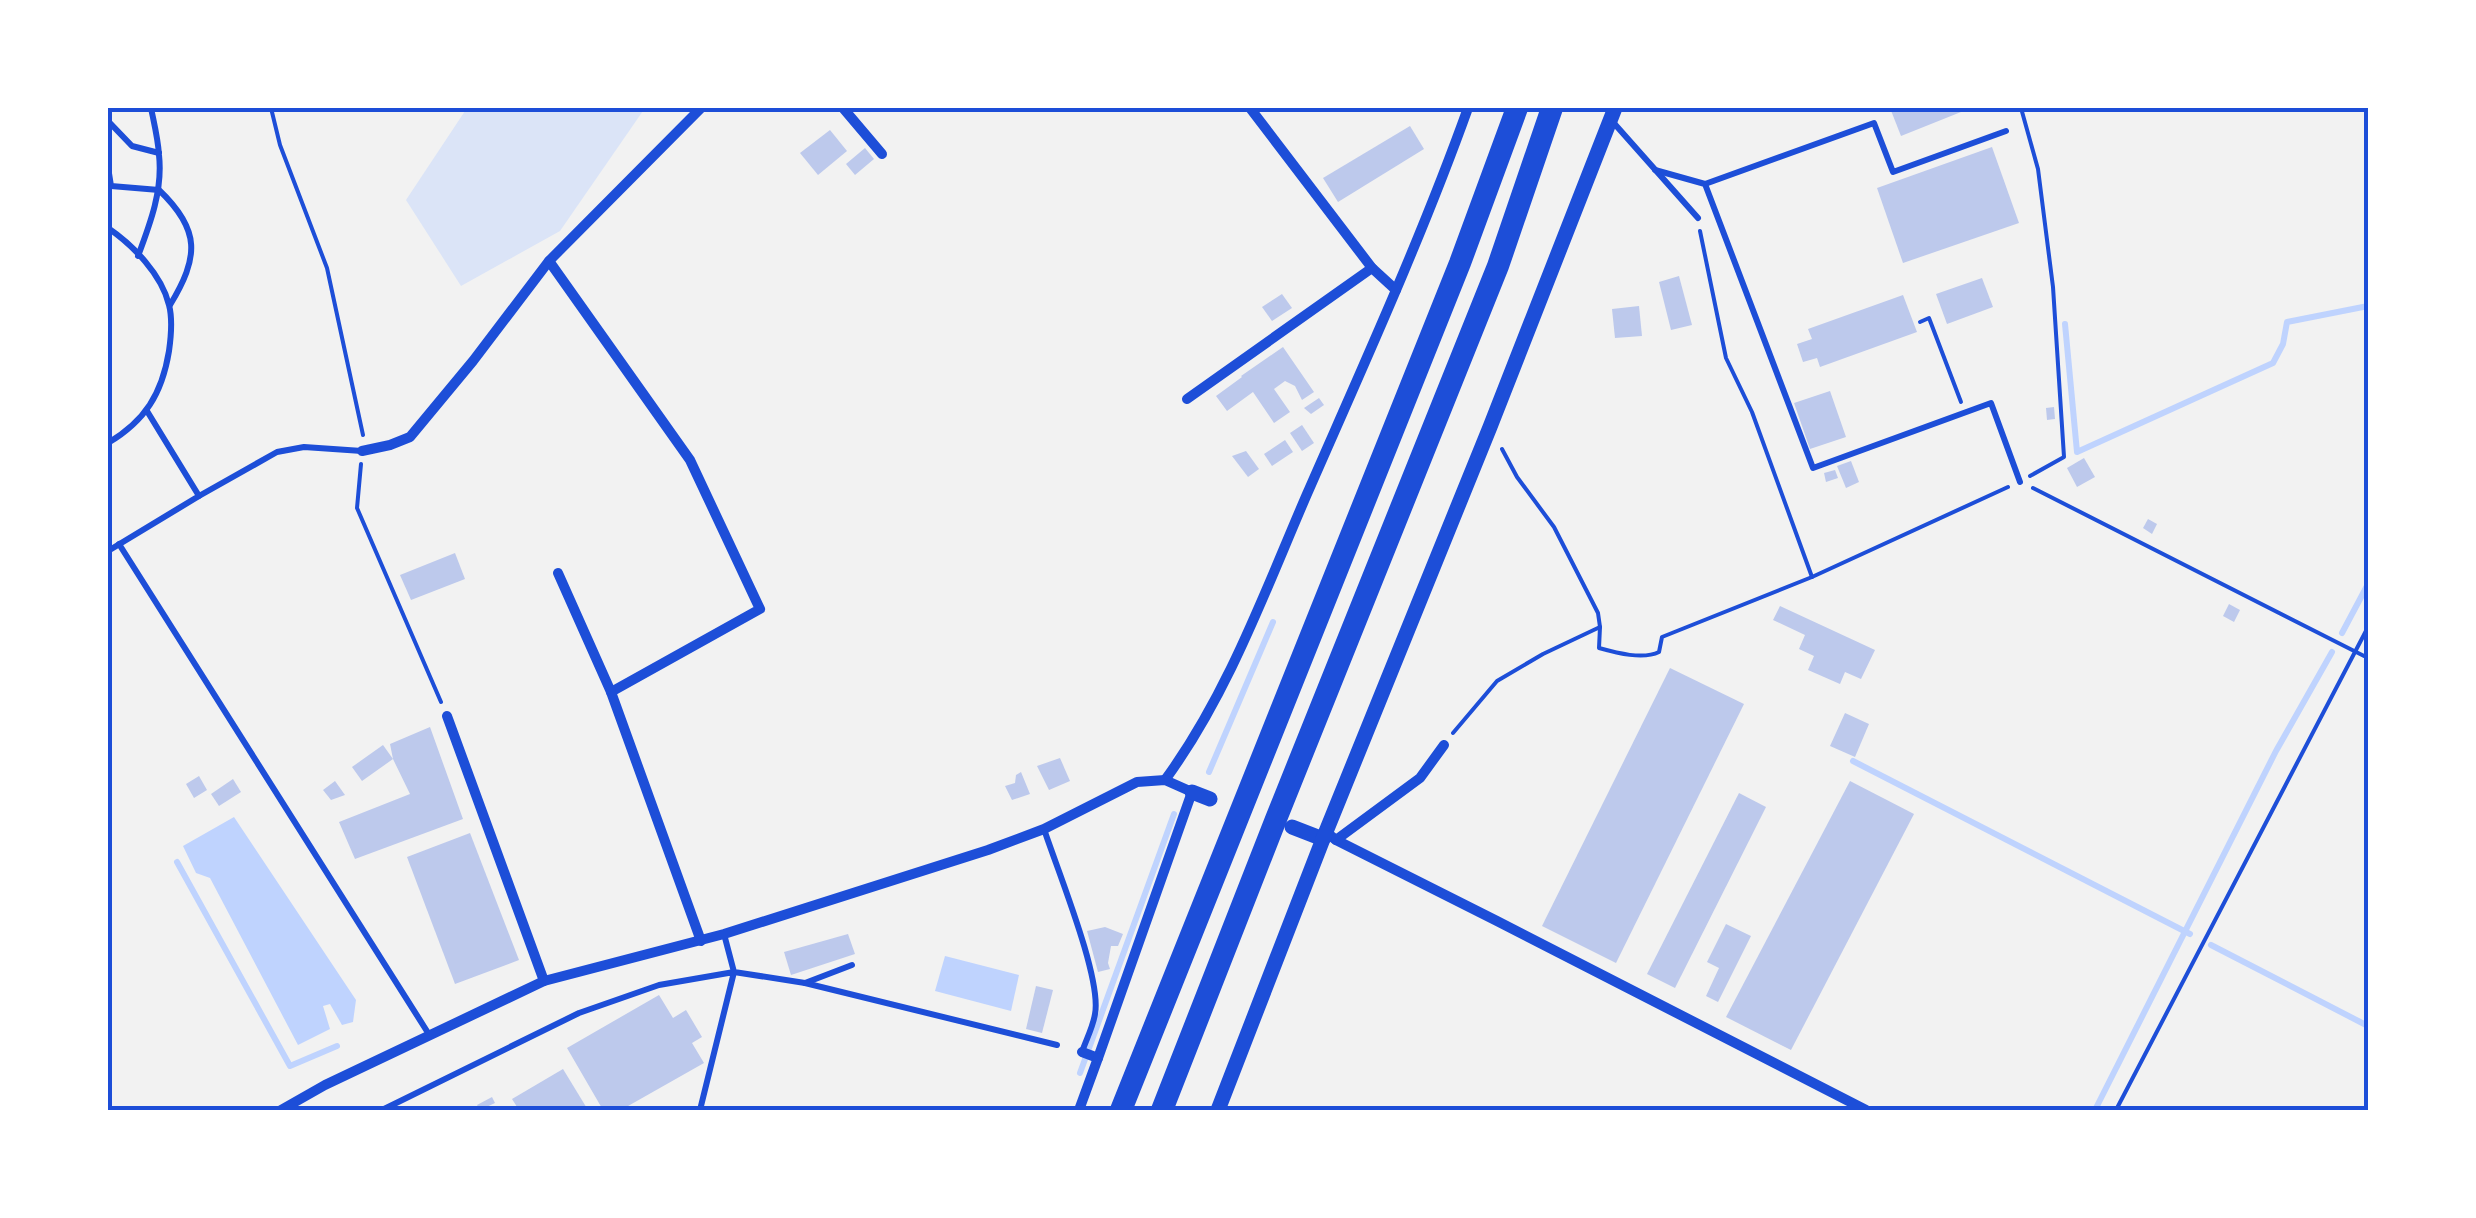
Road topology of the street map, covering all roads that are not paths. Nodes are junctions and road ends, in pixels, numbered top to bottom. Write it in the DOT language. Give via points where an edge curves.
graph roads {
  1 [pos="151,108"];
  2 [pos="702,108"];
  3 [pos="843,108"];
  4 [pos="1250,108"];
  5 [pos="1468,108"];
  6 [pos="1517,108"];
  7 [pos="1552,108"];
  8 [pos="1613,114"];
  9 [pos="108,121"];
  10 [pos="2006,132"];
  11 [pos="160,154"];
  12 [pos="882,154"];
  13 [pos="108,167"];
  14 [pos="1655,170"];
  15 [pos="1705,184"];
  16 [pos="158,190"];
  17 [pos="1698,218"];
  18 [pos="108,228"];
  19 [pos="138,256"];
  20 [pos="549,260"];
  21 [pos="1372,268"];
  22 [pos="1396,290"];
  23 [pos="170,305"];
  24 [pos="1187,398"];
  25 [pos="147,411"];
  26 [pos="108,444"];
  27 [pos="362,450"];
  28 [pos="2020,482"];
  29 [pos="199,496"];
  30 [pos="119,544"];
  31 [pos="108,552"];
  32 [pos="558,573"];
  33 [pos="611,692"];
  34 [pos="447,716"];
  35 [pos="1444,745"];
  36 [pos="1165,780"];
  37 [pos="1192,792"];
  38 [pos="1210,799"];
  39 [pos="1292,827"];
  40 [pos="1044,830"];
  41 [pos="1328,837"];
  42 [pos="724,934"];
  43 [pos="701,940"];
  44 [pos="852,965"];
  45 [pos="734,972"];
  46 [pos="544,981"];
  47 [pos="805,983"];
  48 [pos="430,1036"];
  49 [pos="1056,1044"];
  50 [pos="1082,1052"];
  51 [pos="1098,1058"];
  52 [pos="281,1110"];
  53 [pos="382,1110"];
  54 [pos="700,1110"];
  55 [pos="1078,1110"];
  56 [pos="1120,1110"];
  57 [pos="1162,1110"];
  58 [pos="1218,1110"];
  59 [pos="1866,1110"];
  1 -- 11 [label="lane"];
  2 -- 20 [label="street"];
  3 -- 12 [label="street"];
  4 -- 21 [label="street"];
  5 -- 22 [label="street"];
  6 -- 56 [label="highway"];
  7 -- 57 [label="highway" via="1498,266"];
  8 -- 14 [label="lane"];
  8 -- 41 [label="street"];
  9 -- 11 [label="lane" via="132,146"];
  10 -- 15 [label="lane" via="1893,172 1874,123"];
  11 -- 16 [label="lane"];
  13 -- 16 [label="lane" via="111,186"];
  14 -- 15 [label="lane"];
  14 -- 17 [label="lane"];
  15 -- 28 [label="lane" via="1813,468 1991,404"];
  16 -- 19 [label="lane"];
  16 -- 23 [label="lane" via="184,216 190,237 191,262"];
  18 -- 19 [label="lane"];
  19 -- 23 [label="lane"];
  20 -- 27 [label="street" via="410,437"];
  20 -- 33 [label="street" via="690,460 760,609"];
  21 -- 22 [label="street"];
  21 -- 24 [label="street"];
  22 -- 36 [label="street" via="1239,652"];
  23 -- 25 [label="lane" via="165,377"];
  25 -- 26 [label="lane"];
  25 -- 29 [label="lane"];
  27 -- 29 [label="lane" via="278,452"];
  29 -- 30 [label="lane"];
  30 -- 31 [label="lane"];
  30 -- 48 [label="lane"];
  32 -- 33 [label="street"];
  33 -- 43 [label="street"];
  34 -- 46 [label="street"];
  35 -- 41 [label="street" via="1420,778"];
  36 -- 37 [label="street"];
  36 -- 40 [label="street" via="1138,782"];
  37 -- 38 [label="street"];
  37 -- 51 [label="street"];
  39 -- 41 [label="street"];
  40 -- 42 [label="street"];
  40 -- 50 [label="lane" via="1095,991"];
  41 -- 58 [label="street"];
  41 -- 59 [label="street"];
  42 -- 43 [label="street"];
  42 -- 45 [label="lane"];
  43 -- 46 [label="street"];
  44 -- 47 [label="lane"];
  45 -- 47 [label="lane"];
  45 -- 53 [label="lane" via="659,986 579,1013"];
  45 -- 54 [label="lane"];
  46 -- 48 [label="street"];
  47 -- 49 [label="lane"];
  48 -- 52 [label="street"];
  50 -- 51 [label="street"];
  51 -- 55 [label="street"];
}
